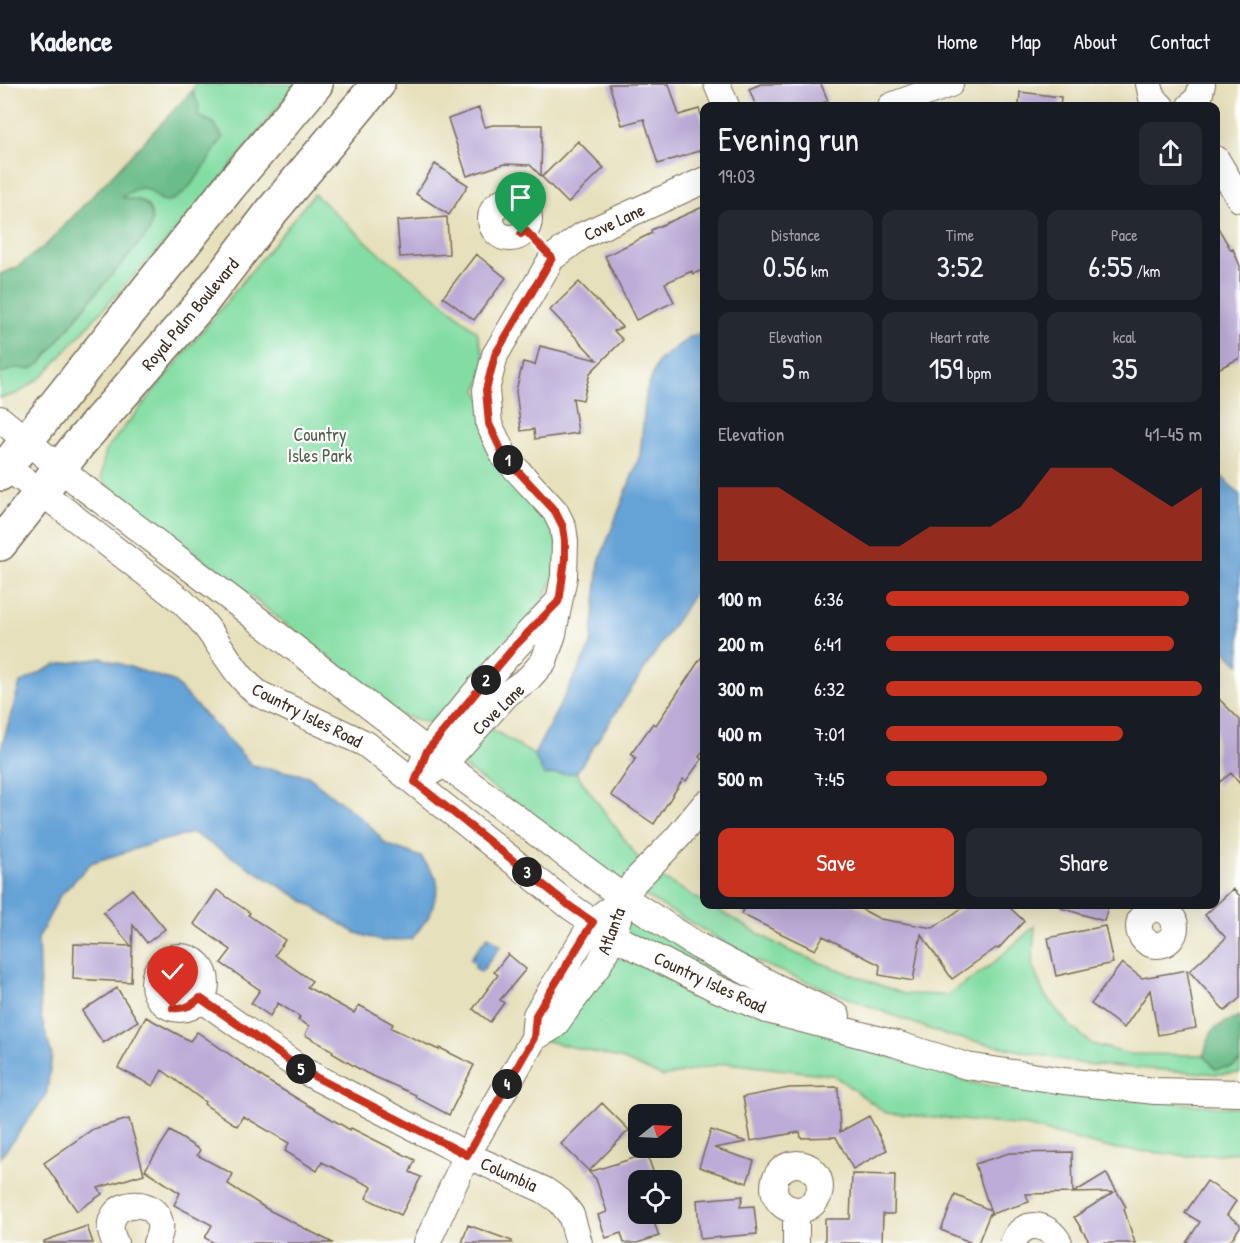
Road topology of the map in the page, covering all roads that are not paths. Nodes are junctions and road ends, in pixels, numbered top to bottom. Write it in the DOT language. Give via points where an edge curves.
graph roads {
  1 [pos="316,84"];
  2 [pos="378,84"];
  3 [pos="717,84"];
  4 [pos="1149,84"];
  5 [pos="1202,84"];
  6 [pos="944,85"];
  7 [pos="724,102"];
  8 [pos="901,102"];
  9 [pos="1156,102"];
  10 [pos="1194,102"];
  11 [pos="1220,166"];
  12 [pos="700,182"];
  13 [pos="1240,199"];
  14 [pos="525,230"];
  15 [pos="552,258"];
  16 [pos="0,419"];
  17 [pos="27,441"];
  18 [pos="2,468"];
  19 [pos="50,480"];
  20 [pos="0,544"];
  21 [pos="435,757"];
  22 [pos="415,782"];
  23 [pos="700,810"];
  24 [pos="624,898"];
  25 [pos="603,929"];
  26 [pos="200,998"];
  27 [pos="897,1044"];
  28 [pos="1240,1094"];
  29 [pos="467,1155"];
  30 [pos="796,1210"];
  31 [pos="115,1243"];
  32 [pos="156,1243"];
  33 [pos="427,1243"];
  34 [pos="579,1243"];
  35 [pos="796,1243"];
  36 [pos="1012,1243"];
  37 [pos="1059,1243"];
  1 -- 17 [label="main road"];
  2 -- 19 [label="main road, Royal Palm Boulevard" via="272,211 201,305"];
  3 -- 7 [label="street"];
  4 -- 9 [label="street"];
  5 -- 10 [label="street"];
  6 -- 8 [label="street"];
  11 -- 13 [label="street"];
  12 -- 15 [label="street, Cove Lane" via="583,235"];
  14 -- 15 [label="street"];
  15 -- 21 [label="street, Cove Lane" via="495,355 486,390 489,424 504,456 555,511 563,527 564,568 554,634 538,670"];
  16 -- 17 [label="street, Country Isles Road"];
  17 -- 18 [label="main road"];
  17 -- 19 [label="street, Country Isles Road"];
  18 -- 19 [label="street, Country Isles Road"];
  19 -- 20 [label="main road, Royal Palm Boulevard"];
  19 -- 21 [label="street, Country Isles Road" via="243,608"];
  19 -- 22 [label="street, Country Isles Road" via="183,602 203,623 245,684 366,744"];
  21 -- 22 [label="street, Cove Lane"];
  21 -- 24 [label="street, Country Isles Road"];
  22 -- 25 [label="street, Country Isles Road"];
  23 -- 24 [label="street, Atlanta" via="635,880"];
  24 -- 25 [label="street, Atlanta"];
  24 -- 27 [label="street, Country Isles Road" via="708,951"];
  25 -- 27 [label="street, Country Isles Road" via="715,988 767,1010"];
  25 -- 29 [label="street, Atlanta" via="598,966 554,1026 534,1038"];
  26 -- 29 [label="street, Columbia" via="304,1071"];
  27 -- 28 [label="street, Country Isles Road" via="967,1066 1064,1081 1155,1091"];
  29 -- 33 [label="street, Atlanta"];
  29 -- 34 [label="street, Columbia" via="560,1201 571,1215"];
  30 -- 35 [label="street"];
  31 -- 32 [label="street" via="111,1233 114,1215 130,1204 140,1204 149,1208 160,1223"];
  36 -- 37 [label="street" via="1019,1232 1037,1226 1054,1234"];
}
